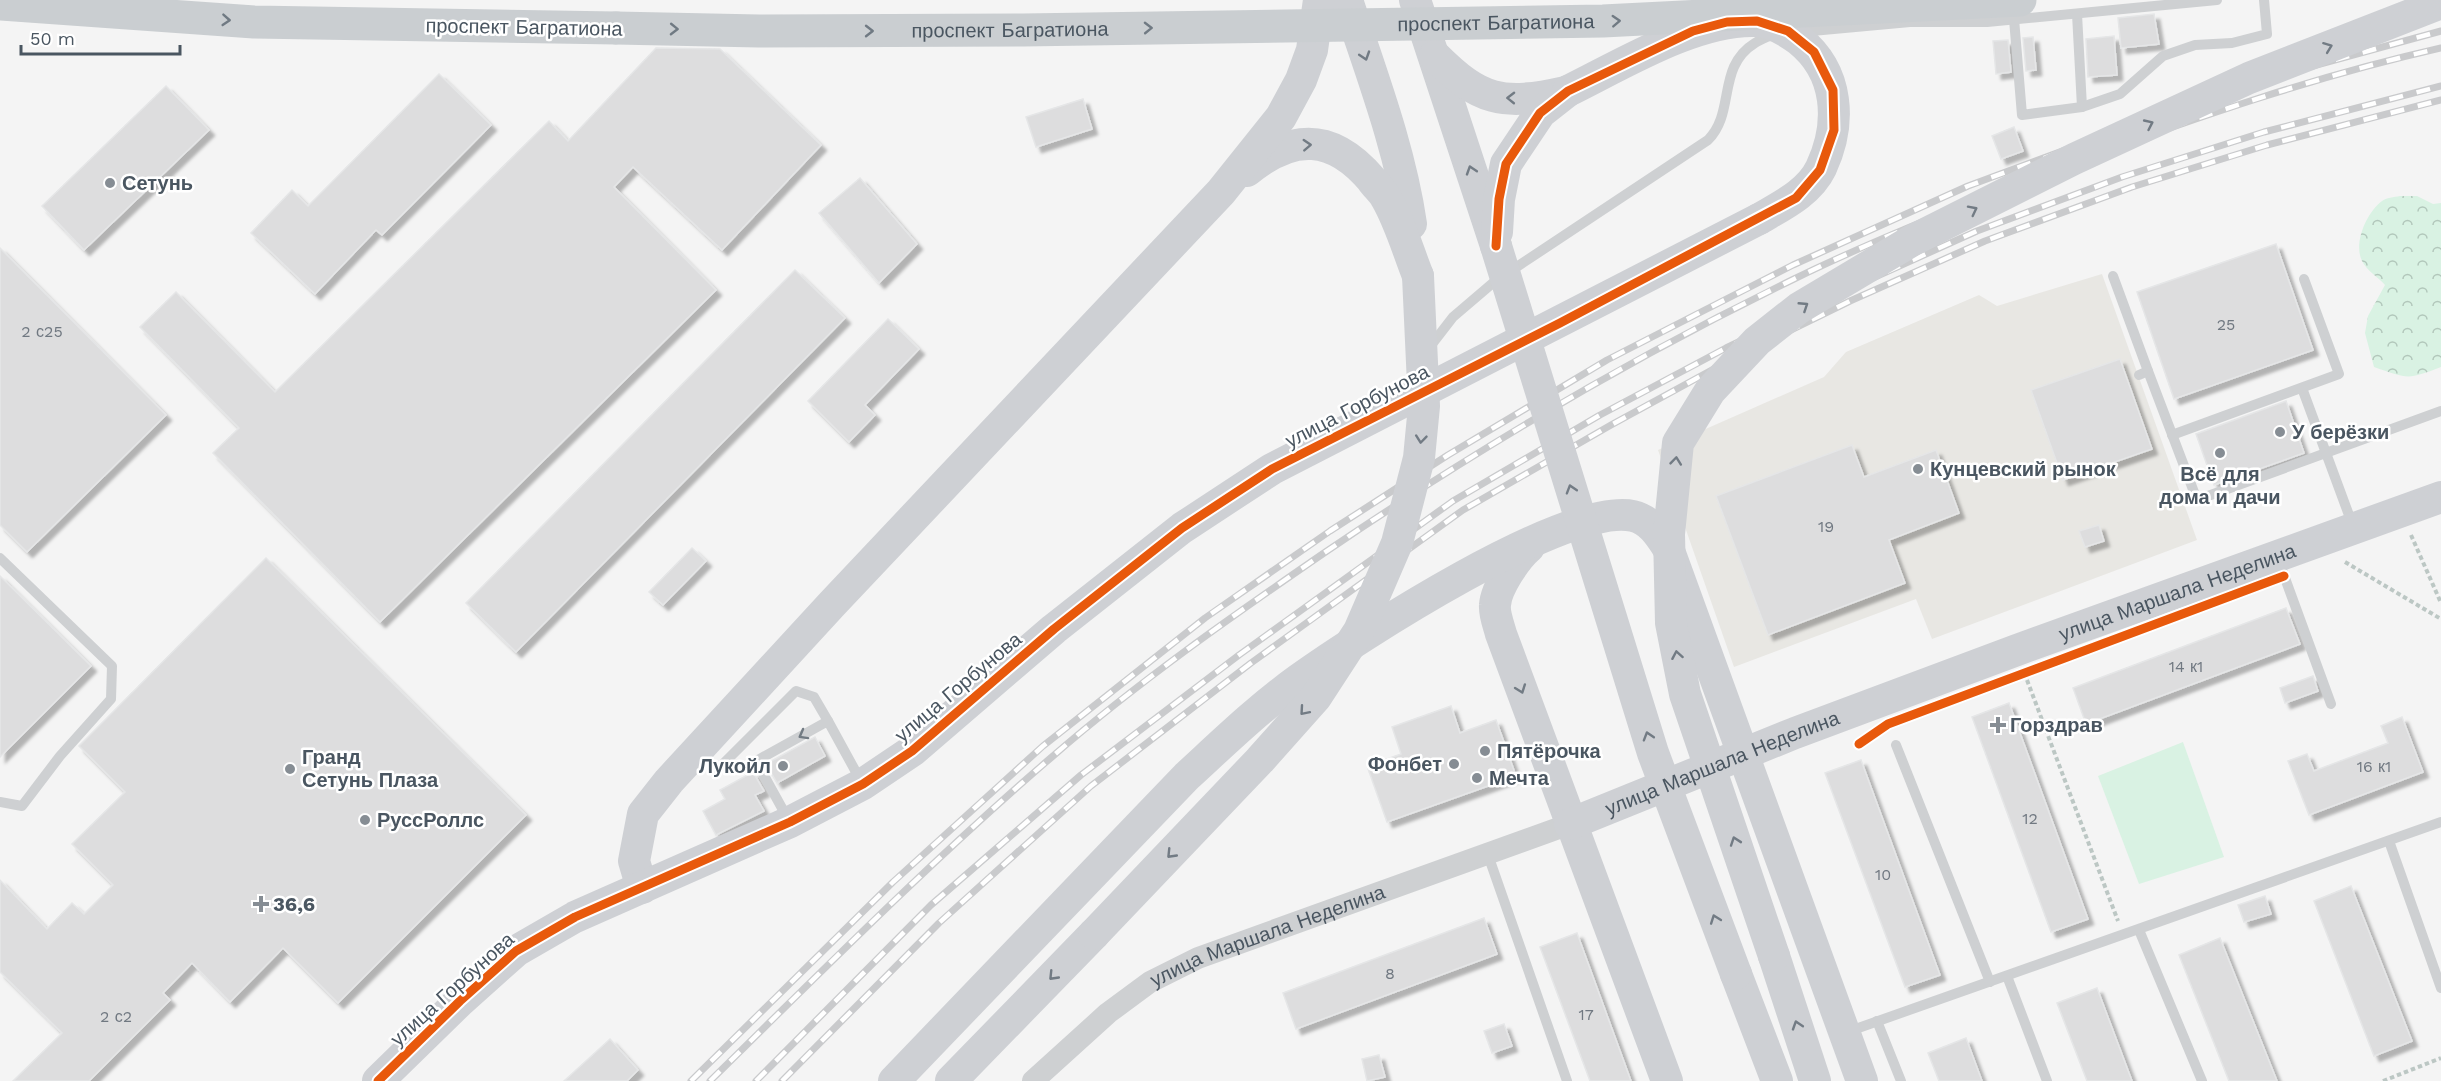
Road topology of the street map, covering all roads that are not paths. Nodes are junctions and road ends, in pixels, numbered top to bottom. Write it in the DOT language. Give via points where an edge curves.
graph roads {
  1 [pos="1319,0"];
  2 [pos="1347,0"];
  3 [pos="1415,0"];
  4 [pos="2217,0"];
  5 [pos="2264,0"];
  6 [pos="2441,3"];
  7 [pos="0,4"];
  8 [pos="2017,10"];
  9 [pos="2077,14"];
  10 [pos="1433,54"];
  11 [pos="1568,91"];
  12 [pos="2082,107"];
  13 [pos="1221,192"];
  14 [pos="1496,246"];
  15 [pos="1418,276"];
  16 [pos="2113,276"];
  17 [pos="2304,279"];
  18 [pos="2302,388"];
  19 [pos="1414,397"];
  20 [pos="2441,411"];
  21 [pos="2172,435"];
  22 [pos="2326,454"];
  23 [pos="2441,497"];
  24 [pos="2354,529"];
  25 [pos="1540,538"];
  26 [pos="2277,556"];
  27 [pos="0,558"];
  28 [pos="1445,586"];
  29 [pos="1501,634"];
  30 [pos="2331,704"];
  31 [pos="828,721"];
  32 [pos="1896,745"];
  33 [pos="1743,753"];
  34 [pos="715,772"];
  35 [pos="863,784"];
  36 [pos="0,802"];
  37 [pos="790,822"];
  38 [pos="2441,822"];
  39 [pos="1570,824"];
  40 [pos="2389,841"];
  41 [pos="1488,855"];
  42 [pos="642,888"];
  43 [pos="2139,930"];
  44 [pos="2007,976"];
  45 [pos="1990,982"];
  46 [pos="2441,988"];
  47 [pos="1750,1013"];
  48 [pos="1877,1021"];
  49 [pos="1844,1033"];
  50 [pos="378,1081"];
  51 [pos="894,1081"];
  52 [pos="951,1081"];
  53 [pos="1033,1081"];
  54 [pos="1567,1081"];
  55 [pos="1667,1081"];
  56 [pos="1761,1081"];
  57 [pos="1777,1081"];
  58 [pos="1815,1081"];
  59 [pos="1862,1081"];
  60 [pos="1901,1081"];
  61 [pos="2047,1081"];
  62 [pos="2202,1081"];
  1 -- 13 [label="street" via="1312,50 1301,80 1281,117"];
  2 -- 15 [label="street, one-way" via="1408,203"];
  3 -- 10 [label="street"];
  4 -- 9 [label="lane"];
  5 -- 12 [label="lane" via="2267,34 2232,43 2195,45 2163,56 2120,94"];
  58 -- 6 [label="street, one-way, bridge" via="1685,694 1671,623 1669,534 1678,443 1710,391 1757,341 1799,308 1913,240 2074,159 2249,78"];
  7 -- 8 [label="main road, проспект Багратиона, one-way, bridge" via="254,22 759,31 1603,21"];
  8 -- 9 [label="lane"];
  8 -- 12 [label="lane" via="2022,115"];
  8 -- 19 [label="lane" via="1987,22 1910,22 1770,35 1747,48 1732,69 1718,130 1494,282 1453,317 1413,369"];
  9 -- 12 [label="lane"];
  11 -- 10 [label="street, one-way" via="1534,99 1500,98 1459,80"];
  14 -- 10 [label="street, one-way"];
  11 -- 14 [label="street" via="1540,113 1506,164"];
  11 -- 19 [label="street, улица Горбунова, bridge" via="1693,31 1727,22 1757,21 1788,31 1814,52 1833,90 1834,130 1820,170 1796,198"];
  13 -- 15 [label="street, one-way" via="1263,158 1289,146 1316,144 1339,149 1362,168 1386,198"];
  13 -- 42 [label="street" via="669,781 643,814 634,861"];
  47 -- 14 [label="street, one-way, bridge" via="1653,753"];
  15 -- 52 [label="street, one-way, bridge" via="1424,406 1419,458 1396,543 1359,631 1316,697 1260,760"];
  16 -- 21 [label="lane" via="2143,373"];
  17 -- 18 [label="lane" via="2339,374"];
  18 -- 21 [label="lane"];
  18 -- 22 [label="lane"];
  19 -- 35 [label="street, улица Горбунова" via="1272,469 1182,528 1054,629 912,751"];
  20 -- 22 [label="lane"];
  21 -- 22 [label="lane" via="2197,500"];
  22 -- 24 [label="lane"];
  23 -- 24 [label="street, улица Маршала Неделина"];
  24 -- 26 [label="street, улица Маршала Неделина"];
  25 -- 28 [label="street"];
  25 -- 29 [label="street" via="1522,553 1504,580 1495,605"];
  25 -- 33 [label="street" via="1581,521 1610,515 1634,516 1655,528 1668,548"];
  26 -- 30 [label="lane"];
  26 -- 33 [label="street, улица Маршала Неделина"];
  27 -- 36 [label="lane" via="112,666 111,699 22,806"];
  28 -- 29 [label="street" via="1464,584 1477,595"];
  28 -- 51 [label="street" via="1297,681 1239,728 1187,776"];
  29 -- 39 [label="street, one-way"];
  31 -- 34 [label="lane" via="814,697 796,691"];
  31 -- 35 [label="lane"];
  31 -- 37 [label="lane, one-way" via="756,761"];
  32 -- 45 [label="lane"];
  33 -- 39 [label="street, улица Маршала Неделина"];
  33 -- 49 [label="street"];
  35 -- 37 [label="street, улица Горбунова"];
  37 -- 42 [label="street, улица Горбунова"];
  38 -- 40 [label="lane"];
  39 -- 41 [label="street, улица Маршала Неделина"];
  39 -- 55 [label="street"];
  40 -- 43 [label="lane"];
  40 -- 46 [label="lane"];
  41 -- 53 [label="street, улица Маршала Неделина" via="1198,958 1150,982 1108,1013"];
  41 -- 54 [label="lane"];
  42 -- 50 [label="street, улица Горбунова" via="575,917 516,951"];
  43 -- 44 [label="lane"];
  43 -- 62 [label="lane"];
  44 -- 45 [label="lane"];
  44 -- 61 [label="lane"];
  45 -- 48 [label="lane"];
  47 -- 56 [label="street"];
  47 -- 57 [label="street"];
  48 -- 49 [label="lane"];
  48 -- 60 [label="lane"];
  49 -- 59 [label="street"];
}
